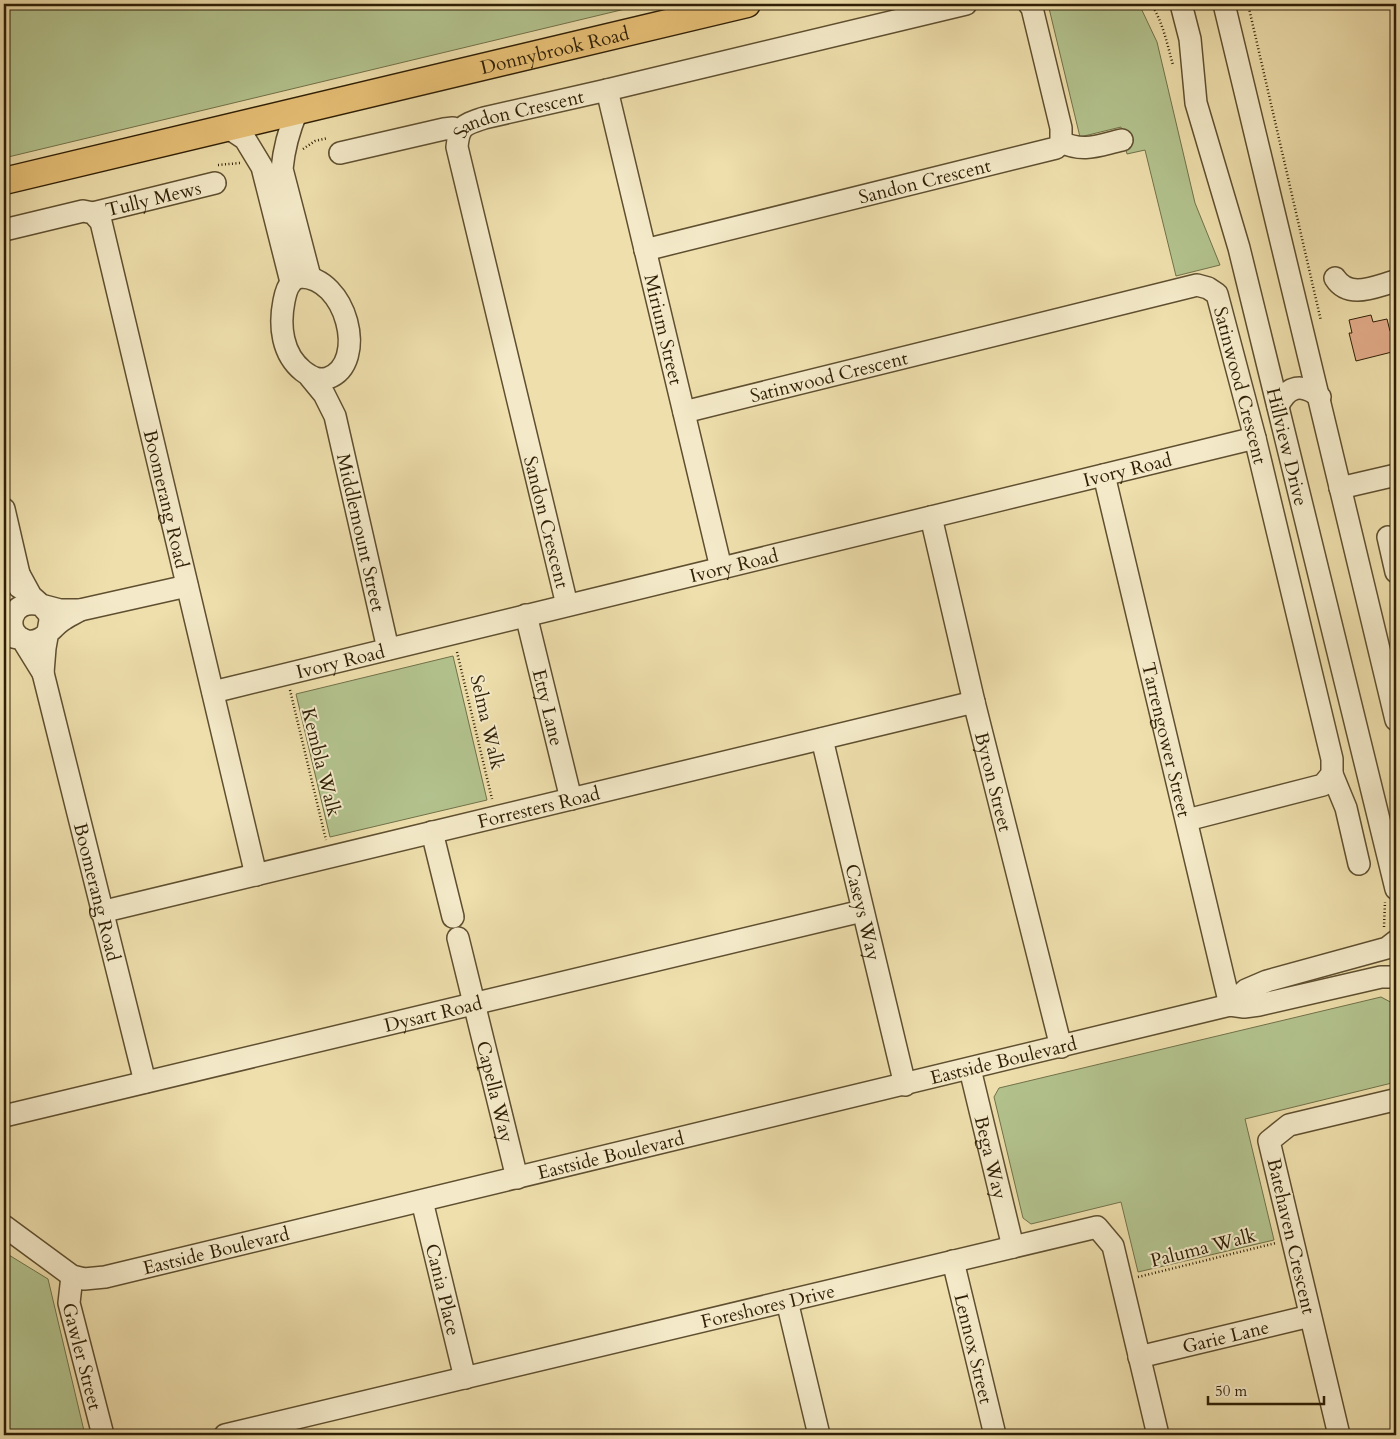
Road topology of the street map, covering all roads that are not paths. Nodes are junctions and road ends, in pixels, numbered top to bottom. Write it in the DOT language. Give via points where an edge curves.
graph roads {
  1 [pos="746,4"];
  2 [pos="966,4"];
  3 [pos="1029,4"];
  4 [pos="1165,4"];
  5 [pos="1181,4"];
  6 [pos="1224,4"];
  7 [pos="607,90"];
  8 [pos="363,96"];
  9 [pos="1196,103"];
  10 [pos="297,111"];
  11 [pos="227,128"];
  12 [pos="458,131"];
  13 [pos="175,140"];
  14 [pos="1122,140"];
  15 [pos="1061,142"];
  16 [pos="340,154"];
  17 [pos="4,181"];
  18 [pos="215,183"];
  19 [pos="93,213"];
  20 [pos="4,230"];
  21 [pos="645,250"];
  22 [pos="1335,278"];
  23 [pos="300,279"];
  24 [pos="1396,281"];
  25 [pos="342,366"];
  26 [pos="310,377"];
  27 [pos="1320,397"];
  28 [pos="1278,406"];
  29 [pos="684,412"];
  30 [pos="335,416"];
  31 [pos="1255,438"];
  32 [pos="1104,475"];
  33 [pos="1396,475"];
  34 [pos="1396,489"];
  35 [pos="1341,495"];
  36 [pos="4,509"];
  37 [pos="931,517"];
  38 [pos="1388,537"];
  39 [pos="721,568"];
  40 [pos="1396,572"];
  41 [pos="19,574"];
  42 [pos="187,586"];
  43 [pos="41,605"];
  44 [pos="567,605"];
  45 [pos="80,610"];
  46 [pos="526,615"];
  47 [pos="9,618"];
  48 [pos="47,633"];
  49 [pos="13,637"];
  50 [pos="388,649"];
  51 [pos="43,673"];
  52 [pos="212,692"];
  53 [pos="974,702"];
  54 [pos="1396,720"];
  55 [pos="822,739"];
  56 [pos="1332,774"];
  57 [pos="570,799"];
  58 [pos="1187,820"];
  59 [pos="432,832"];
  60 [pos="1360,864"];
  61 [pos="256,875"];
  62 [pos="1396,889"];
  63 [pos="862,911"];
  64 [pos="102,912"];
  65 [pos="453,917"];
  66 [pos="458,938"];
  67 [pos="1396,941"];
  68 [pos="1396,977"];
  69 [pos="475,1003"];
  70 [pos="1230,1005"];
  71 [pos="1061,1047"];
  72 [pos="970,1069"];
  73 [pos="145,1082"];
  74 [pos="904,1085"];
  75 [pos="1396,1104"];
  76 [pos="4,1116"];
  77 [pos="516,1178"];
  78 [pos="422,1201"];
  79 [pos="4,1226"];
  80 [pos="1013,1247"];
  81 [pos="953,1261"];
  82 [pos="72,1276"];
  83 [pos="786,1301"];
  84 [pos="1310,1316"];
  85 [pos="1139,1358"];
  86 [pos="465,1378"];
  87 [pos="283,1429"];
  88 [pos="102,1435"];
  89 [pos="225,1435"];
  90 [pos="820,1435"];
  91 [pos="995,1435"];
  92 [pos="1158,1435"];
  93 [pos="1339,1435"];
  1 -- 8 [label="main road, Donnybrook Road"];
  2 -- 7 [label="street, Sandon Crescent"];
  3 -- 15 [label="street" via="1061,128"];
  4 -- 9 [label="street" via="1181,41"];
  5 -- 9 [label="street, Hillview Drive" via="1190,40"];
  6 -- 27 [label="street"];
  7 -- 12 [label="street, Sandon Crescent" via="484,118 465,124"];
  7 -- 21 [label="street, Mirium Street"];
  8 -- 10 [label="main road, Donnybrook Road"];
  8 -- 13 [label="main road, Donnybrook Road" via="329,92 203,123"];
  9 -- 28 [label="street, Hillview Drive" via="1239,248"];
  10 -- 11 [label="main road, Donnybrook Road"];
  10 -- 23 [label="street" via="289,129 282,169"];
  11 -- 13 [label="main road, Donnybrook Road"];
  11 -- 23 [label="street" via="245,139 262,167"];
  12 -- 16 [label="street" via="444,129"];
  12 -- 44 [label="street, Sandon Crescent" via="457,146"];
  13 -- 17 [label="main road, Donnybrook Road"];
  14 -- 15 [label="street" via="1089,148 1073,148"];
  15 -- 21 [label="street, Sandon Crescent" via="1047,151"];
  18 -- 19 [label="street, Tully Mews"];
  19 -- 20 [label="street" via="83,211"];
  19 -- 42 [label="street, Boomerang Road" via="101,222"];
  21 -- 29 [label="street, Mirium Street"];
  22 -- 24 [label="street" via="1345,289 1353,291"];
  23 -- 25 [label="street" via="328,288 344,312 349,343"];
  23 -- 26 [label="street" via="281,314 281,326 289,352 297,366"];
  25 -- 26 [label="street" via="328,378"];
  25 -- 30 [label="street, Middlemount Street" via="335,390"];
  26 -- 30 [label="street, Middlemount Street" via="324,394"];
  27 -- 28 [label="street" via="1310,389 1300,387 1288,391"];
  27 -- 35 [label="street"];
  28 -- 62 [label="street, Hillview Drive"];
  29 -- 31 [label="street, Satinwood Crescent" via="1197,285 1217,294"];
  29 -- 39 [label="street, Mirium Street"];
  30 -- 50 [label="street, Middlemount Street"];
  31 -- 32 [label="street, Ivory Road"];
  31 -- 56 [label="street, Satinwood Crescent" via="1332,758"];
  32 -- 37 [label="street, Ivory Road"];
  32 -- 58 [label="street, Tarrengower Street"];
  33 -- 35 [label="street"];
  34 -- 35 [label="street"];
  35 -- 54 [label="street"];
  36 -- 41 [label="street"];
  37 -- 39 [label="street, Ivory Road"];
  37 -- 53 [label="street, Byron Street"];
  38 -- 40 [label="street"];
  39 -- 44 [label="street, Ivory Road"];
  41 -- 43 [label="street" via="31,596"];
  41 -- 47 [label="street" via="19,599"];
  42 -- 45 [label="street"];
  42 -- 52 [label="street, Boomerang Road"];
  43 -- 45 [label="street" via="60,610"];
  43 -- 47 [label="street" via="22,605"];
  43 -- 48 [label="street" via="49,614"];
  44 -- 46 [label="street, Ivory Road"];
  45 -- 48 [label="street"];
  46 -- 50 [label="street, Ivory Road"];
  46 -- 57 [label="street, Etty Lane"];
  47 -- 49 [label="street" via="15,633"];
  48 -- 49 [label="street" via="31,641"];
  48 -- 51 [label="street"];
  49 -- 51 [label="street"];
  50 -- 52 [label="street, Ivory Road"];
  51 -- 64 [label="street, Boomerang Road"];
  52 -- 61 [label="street, Boomerang Road"];
  53 -- 55 [label="street, Forresters Road"];
  53 -- 71 [label="street, Byron Street"];
  55 -- 57 [label="street, Forresters Road"];
  55 -- 63 [label="street, Caseys Way"];
  56 -- 58 [label="street" via="1323,785"];
  56 -- 60 [label="street, Satinwood Crescent" via="1346,808"];
  57 -- 59 [label="street, Forresters Road"];
  58 -- 70 [label="street, Tarrengower Street"];
  59 -- 61 [label="street, Forresters Road"];
  59 -- 65 [label="street"];
  61 -- 64 [label="street, Forresters Road"];
  63 -- 69 [label="street, Dysart Road"];
  63 -- 74 [label="street, Caseys Way"];
  64 -- 73 [label="street, Boomerang Road"];
  66 -- 69 [label="street, Capella Way"];
  67 -- 70 [label="street, Eastside Boulevard" via="1387,948 1267,981 1246,990"];
  68 -- 70 [label="street, Eastside Boulevard" via="1381,977 1259,1005"];
  69 -- 73 [label="street, Dysart Road"];
  69 -- 77 [label="street, Capella Way"];
  70 -- 71 [label="street, Eastside Boulevard"];
  71 -- 72 [label="street, Eastside Boulevard"];
  72 -- 74 [label="street, Eastside Boulevard"];
  72 -- 80 [label="street, Bega Way"];
  73 -- 76 [label="street, Dysart Road"];
  74 -- 77 [label="street, Eastside Boulevard"];
  75 -- 84 [label="street, Batehaven Crescent" via="1394,1100 1289,1125 1269,1141"];
  77 -- 78 [label="street, Eastside Boulevard"];
  78 -- 82 [label="street, Eastside Boulevard" via="105,1277 84,1279"];
  78 -- 86 [label="street, Cania Place"];
  79 -- 82 [label="street"];
  80 -- 81 [label="street, Foreshores Drive"];
  80 -- 85 [label="street, Foreshores Drive" via="1097,1227 1113,1246"];
  81 -- 83 [label="street, Foreshores Drive"];
  81 -- 91 [label="street, Lennox Street"];
  82 -- 88 [label="street, Gawler Street" via="69,1303"];
  83 -- 86 [label="street, Foreshores Drive"];
  83 -- 90 [label="street"];
  84 -- 85 [label="street, Garie Lane"];
  84 -- 93 [label="street, Batehaven Crescent"];
  85 -- 92 [label="street, Foreshores Drive"];
  86 -- 87 [label="street, Foreshores Drive"];
  87 -- 89 [label="street, Foreshores Drive"];
}
